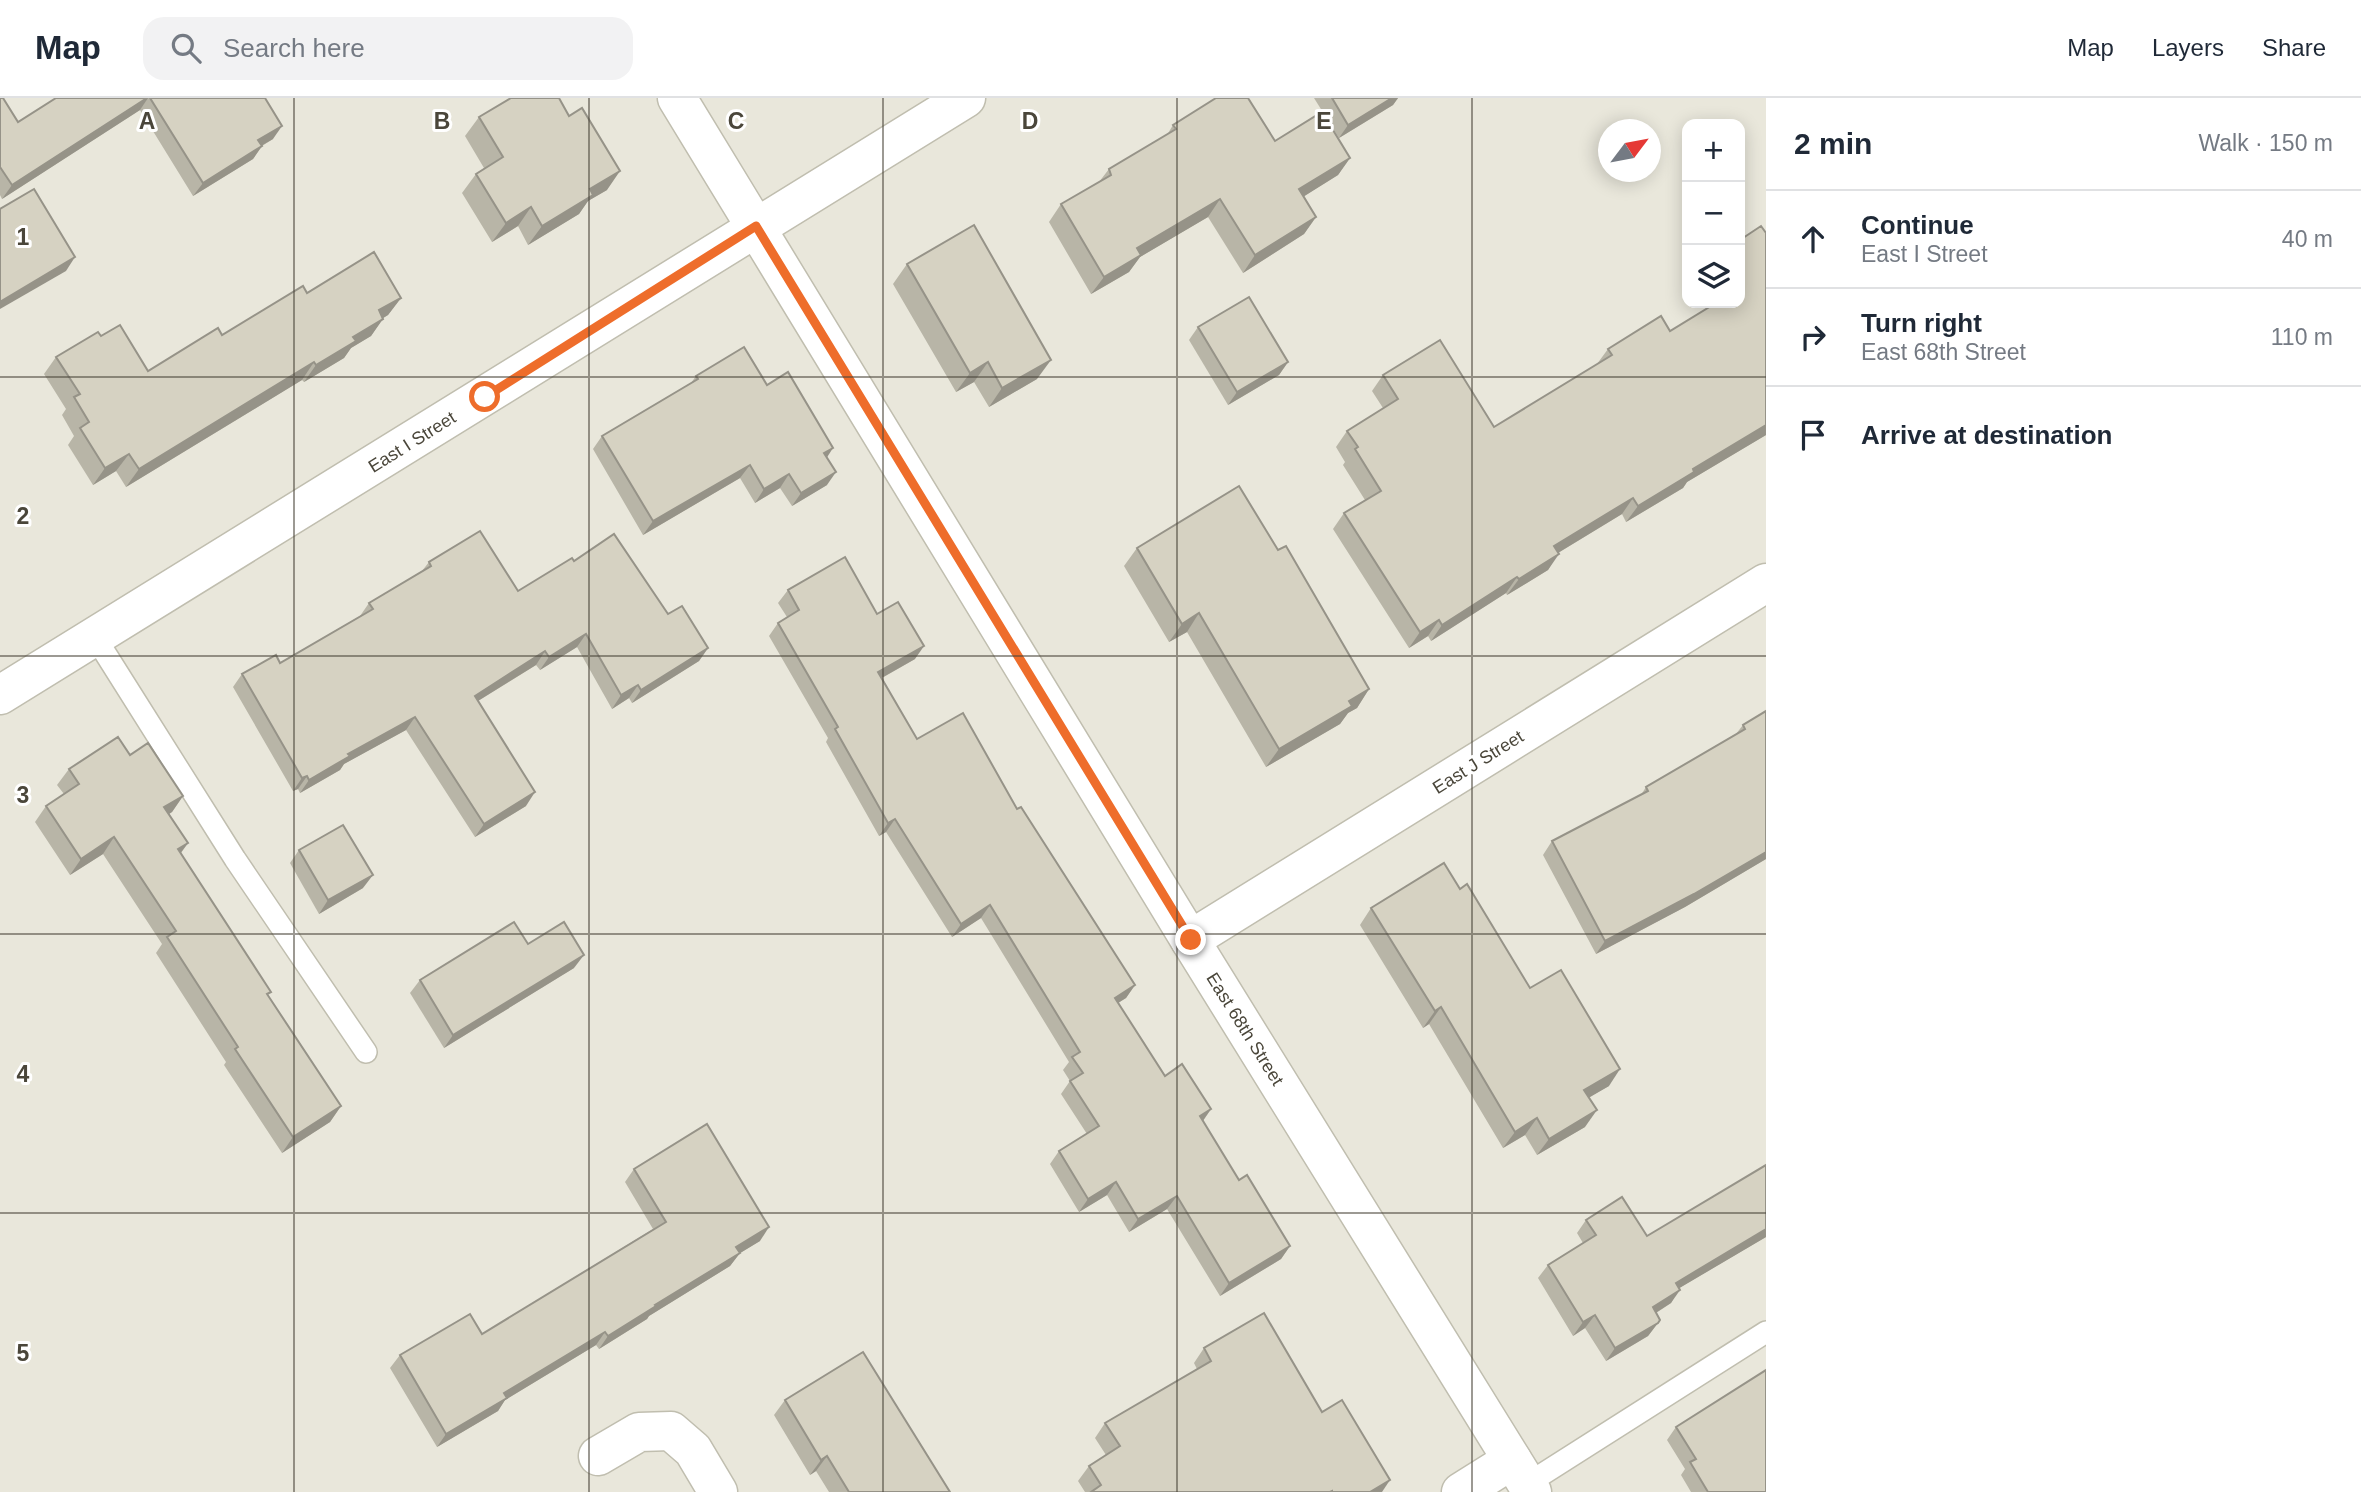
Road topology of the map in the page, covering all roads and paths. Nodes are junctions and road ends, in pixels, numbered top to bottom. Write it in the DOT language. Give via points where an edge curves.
graph roads {
  1 [pos="677,98"];
  2 [pos="966,98"];
  3 [pos="756,226"];
  4 [pos="1766,583"];
  5 [pos="95,637"];
  6 [pos="0,695"];
  7 [pos="1191,940"];
  8 [pos="366,1052"];
  9 [pos="1766,1332"];
  10 [pos="598,1456"];
  11 [pos="1523,1479"];
  12 [pos="718,1492"];
  13 [pos="1461,1492"];
  1 -- 3 [label="street, East 68th Street"];
  2 -- 3 [label="street, East I Street"];
  3 -- 5 [label="street, East I Street"];
  3 -- 7 [label="street, East 68th Street"];
  4 -- 7 [label="street, East J Street"];
  5 -- 6 [label="street, East I Street"];
  5 -- 8 [label="lane" via="235,859"];
  7 -- 11 [label="street, East 68th Street"];
  9 -- 11 [label="lane"];
  10 -- 12 [label="street" via="639,1432 671,1431 693,1450"];
  11 -- 13 [label="street"];
}
